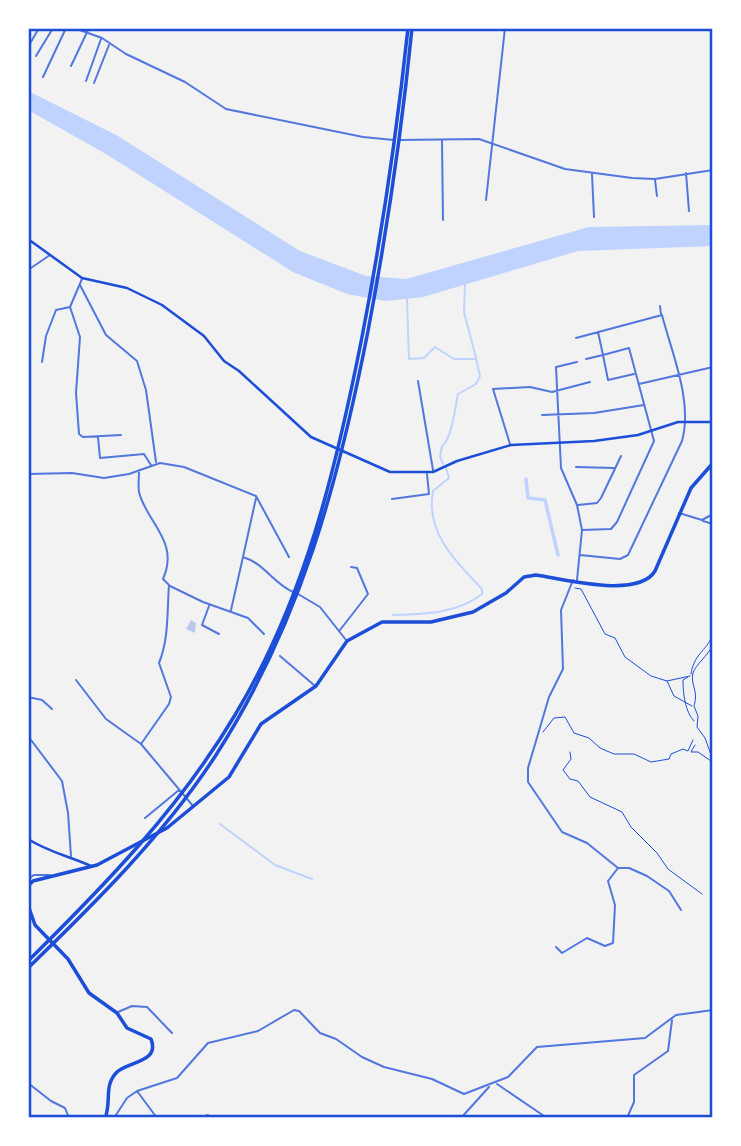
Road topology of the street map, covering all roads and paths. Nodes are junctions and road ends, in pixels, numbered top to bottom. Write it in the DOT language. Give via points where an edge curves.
graph roads {
  1 [pos="39,28"];
  2 [pos="53,28"];
  3 [pos="66,28"];
  4 [pos="74,28"];
  5 [pos="89,28"];
  6 [pos="410,28"];
  7 [pos="505,28"];
  8 [pos="86,32"];
  9 [pos="102,38"];
  10 [pos="110,43"];
  11 [pos="28,47"];
  12 [pos="36,56"];
  13 [pos="71,66"];
  14 [pos="43,77"];
  15 [pos="86,81"];
  16 [pos="94,83"];
  17 [pos="442,139"];
  18 [pos="492,142"];
  19 [pos="713,170"];
  20 [pos="686,173"];
  21 [pos="592,174"];
  22 [pos="655,179"];
  23 [pos="657,196"];
  24 [pos="486,200"];
  25 [pos="689,211"];
  26 [pos="594,217"];
  27 [pos="443,220"];
  28 [pos="28,239"];
  29 [pos="51,254"];
  30 [pos="28,270"];
  31 [pos="82,278"];
  32 [pos="80,285"];
  33 [pos="660,306"];
  34 [pos="70,307"];
  35 [pos="662,315"];
  36 [pos="598,331"];
  37 [pos="576,338"];
  38 [pos="603,355"];
  39 [pos="586,359"];
  40 [pos="42,362"];
  41 [pos="576,362"];
  42 [pos="713,367"];
  43 [pos="635,373"];
  44 [pos="678,374"];
  45 [pos="418,381"];
  46 [pos="590,382"];
  47 [pos="639,384"];
  48 [pos="557,391"];
  49 [pos="645,404"];
  50 [pos="559,414"];
  51 [pos="542,415"];
  52 [pos="687,422"];
  53 [pos="713,422"];
  54 [pos="653,431"];
  55 [pos="121,435"];
  56 [pos="97,436"];
  57 [pos="562,444"];
  58 [pos="511,445"];
  59 [pos="621,456"];
  60 [pos="157,463"];
  61 [pos="713,463"];
  62 [pos="151,466"];
  63 [pos="576,467"];
  64 [pos="615,468"];
  65 [pos="139,470"];
  66 [pos="433,472"];
  67 [pos="427,473"];
  68 [pos="28,474"];
  69 [pos="256,496"];
  70 [pos="392,499"];
  71 [pos="577,505"];
  72 [pos="678,513"];
  73 [pos="713,513"];
  74 [pos="702,520"];
  75 [pos="713,524"];
  76 [pos="582,530"];
  77 [pos="580,555"];
  78 [pos="243,557"];
  79 [pos="289,557"];
  80 [pos="351,567"];
  81 [pos="575,580"];
  82 [pos="169,586"];
  83 [pos="209,605"];
  84 [pos="231,611"];
  85 [pos="339,631"];
  86 [pos="713,633"];
  87 [pos="219,634"];
  88 [pos="264,634"];
  89 [pos="347,641"];
  90 [pos="712,646"];
  91 [pos="280,656"];
  92 [pos="690,675"];
  93 [pos="76,680"];
  94 [pos="667,681"];
  95 [pos="316,686"];
  96 [pos="28,697"];
  97 [pos="685,701"];
  98 [pos="692,706"];
  99 [pos="52,709"];
  100 [pos="694,721"];
  101 [pos="542,734"];
  102 [pos="28,736"];
  103 [pos="141,744"];
  104 [pos="570,752"];
  105 [pos="713,760"];
  106 [pos="713,773"];
  107 [pos="184,792"];
  108 [pos="194,806"];
  109 [pos="145,818"];
  110 [pos="29,839"];
  111 [pos="28,851"];
  112 [pos="71,856"];
  113 [pos="92,867"];
  114 [pos="618,867"];
  115 [pos="54,877"];
  116 [pos="28,879"];
  117 [pos="28,886"];
  118 [pos="702,894"];
  119 [pos="28,905"];
  120 [pos="681,910"];
  121 [pos="47,947"];
  122 [pos="556,947"];
  123 [pos="28,961"];
  124 [pos="28,968"];
  125 [pos="713,1010"];
  126 [pos="117,1013"];
  127 [pos="672,1018"];
  128 [pos="172,1033"];
  129 [pos="508,1077"];
  130 [pos="28,1083"];
  131 [pos="496,1083"];
  132 [pos="490,1086"];
  133 [pos="503,1086"];
  134 [pos="137,1091"];
  135 [pos="208,1115"];
  136 [pos="69,1118"];
  137 [pos="105,1118"];
  138 [pos="114,1118"];
  139 [pos="157,1118"];
  140 [pos="199,1118"];
  141 [pos="461,1118"];
  142 [pos="547,1118"];
  143 [pos="627,1118"];
  1 -- 11 [label="street"];
  2 -- 12 [label="street"];
  3 -- 14 [label="street"];
  4 -- 8 [label="street"];
  5 -- 8 [label="street"];
  6 -- 107 [label="main road" via="378,274 309,567 280,638 239,717"];
  7 -- 18 [label="street"];
  8 -- 9 [label="street"];
  8 -- 13 [label="street"];
  9 -- 10 [label="street"];
  9 -- 15 [label="street"];
  10 -- 16 [label="street"];
  10 -- 17 [label="street" via="226,109 387,141"];
  17 -- 18 [label="street"];
  17 -- 27 [label="street"];
  18 -- 21 [label="street"];
  18 -- 24 [label="street"];
  19 -- 20 [label="street"];
  20 -- 22 [label="street"];
  20 -- 25 [label="street"];
  21 -- 22 [label="street"];
  21 -- 26 [label="street"];
  22 -- 23 [label="street"];
  28 -- 29 [label="main road"];
  29 -- 30 [label="street"];
  29 -- 31 [label="main road"];
  31 -- 32 [label="street"];
  31 -- 67 [label="main road" via="127,288 162,305 196,329 224,361 311,437 387,471"];
  32 -- 34 [label="street"];
  32 -- 60 [label="street" via="106,335 137,361"];
  33 -- 35 [label="street"];
  34 -- 40 [label="street" via="56,310"];
  34 -- 56 [label="street" via="80,337 76,393 80,435"];
  35 -- 36 [label="street"];
  35 -- 44 [label="street"];
  36 -- 37 [label="street"];
  36 -- 38 [label="street"];
  38 -- 39 [label="street"];
  38 -- 43 [label="street" via="629,348"];
  38 -- 43 [label="street" via="608,380"];
  41 -- 48 [label="street" via="556,367"];
  42 -- 44 [label="street"];
  43 -- 47 [label="street"];
  44 -- 47 [label="street"];
  44 -- 52 [label="street"];
  45 -- 66 [label="street"];
  46 -- 48 [label="street"];
  47 -- 49 [label="street"];
  48 -- 50 [label="street"];
  48 -- 58 [label="street" via="493,389"];
  49 -- 50 [label="street"];
  49 -- 54 [label="street"];
  50 -- 51 [label="street"];
  50 -- 57 [label="street"];
  52 -- 53 [label="main road"];
  52 -- 54 [label="main road"];
  52 -- 77 [label="street" via="628,555 620,559"];
  54 -- 57 [label="main road"];
  54 -- 76 [label="street" via="652,446 617,522 600,532"];
  55 -- 56 [label="street"];
  56 -- 62 [label="street" via="100,458 144,454"];
  57 -- 58 [label="main road"];
  57 -- 71 [label="street" via="561,468"];
  58 -- 66 [label="main road"];
  59 -- 64 [label="street"];
  60 -- 62 [label="street"];
  60 -- 69 [label="street" via="184,467"];
  61 -- 72 [label="main road" via="695,481"];
  62 -- 65 [label="street"];
  63 -- 64 [label="street"];
  64 -- 71 [label="street" via="597,503"];
  65 -- 68 [label="street" via="104,478"];
  65 -- 82 [label="street" via="142,499 162,534 163,579"];
  66 -- 67 [label="main road"];
  67 -- 70 [label="street" via="429,495"];
  69 -- 78 [label="street"];
  69 -- 79 [label="street"];
  71 -- 76 [label="street"];
  72 -- 74 [label="street"];
  72 -- 81 [label="main road" via="648,581 629,586"];
  73 -- 74 [label="street"];
  74 -- 75 [label="street"];
  76 -- 77 [label="street"];
  77 -- 81 [label="street"];
  78 -- 84 [label="street"];
  78 -- 85 [label="street" via="262,565 288,590 320,607"];
  80 -- 85 [label="street" via="356,568 368,594"];
  81 -- 89 [label="main road" via="524,577 473,612 431,622 382,622"];
  81 -- 94 [label="path" via="574,587 581,589 604,634 615,638 625,657 651,676"];
  81 -- 114 [label="street" via="561,610 563,669 528,768 528,782 562,832 587,843"];
  82 -- 83 [label="street"];
  82 -- 103 [label="street" via="159,663 171,697"];
  83 -- 84 [label="street"];
  83 -- 87 [label="street" via="202,625"];
  84 -- 88 [label="street" via="248,618"];
  85 -- 89 [label="street"];
  86 -- 92 [label="path" via="696,655"];
  89 -- 95 [label="main road"];
  90 -- 105 [label="path" via="693,677 698,695 696,725"];
  91 -- 95 [label="street"];
  92 -- 94 [label="path"];
  92 -- 97 [label="path" via="683,680"];
  93 -- 103 [label="street" via="106,719"];
  94 -- 97 [label="path" via="674,696"];
  95 -- 108 [label="main road" via="264,720 232,773"];
  96 -- 99 [label="street" via="42,700"];
  97 -- 98 [label="path"];
  97 -- 100 [label="path"];
  101 -- 106 [label="path" via="554,718 565,717 574,733 606,751 634,754 651,762 669,759 682,749 688,751 693,740 691,752 711,761"];
  102 -- 112 [label="street" via="62,781"];
  103 -- 107 [label="street"];
  104 -- 118 [label="path" via="563,770 570,779 578,781 590,797 622,812 668,869"];
  107 -- 108 [label="street"];
  107 -- 109 [label="street"];
  107 -- 121 [label="main road" via="140,851"];
  108 -- 113 [label="main road" via="167,828"];
  110 -- 111 [label="street"];
  110 -- 112 [label="main road" via="44,851"];
  112 -- 113 [label="main road"];
  113 -- 115 [label="main road"];
  114 -- 120 [label="street" via="629,868 669,891"];
  114 -- 122 [label="street" via="608,881 615,905 613,943 605,946 587,938 562,953"];
  115 -- 116 [label="street" via="34,875"];
  115 -- 117 [label="main road"];
  119 -- 126 [label="main road" via="35,925 68,959 89,993"];
  121 -- 123 [label="main road"];
  121 -- 124 [label="main road"];
  125 -- 127 [label="street" via="687,1011"];
  126 -- 128 [label="street" via="132,1006 147,1007"];
  126 -- 137 [label="main road" via="127,1028 145,1035 154,1045 146,1059 114,1075"];
  127 -- 129 [label="street" via="645,1038 537,1047"];
  127 -- 143 [label="street" via="668,1051 634,1075 634,1102"];
  129 -- 131 [label="street"];
  129 -- 133 [label="street"];
  130 -- 136 [label="street" via="65,1108"];
  131 -- 132 [label="street"];
  131 -- 133 [label="street"];
  132 -- 134 [label="street" via="464,1094 432,1079 384,1067 320,1033 294,1010 258,1031 208,1043 177,1078"];
  132 -- 141 [label="street"];
  133 -- 142 [label="street"];
  134 -- 138 [label="street"];
  134 -- 139 [label="street"];
  135 -- 140 [label="street"];
}
